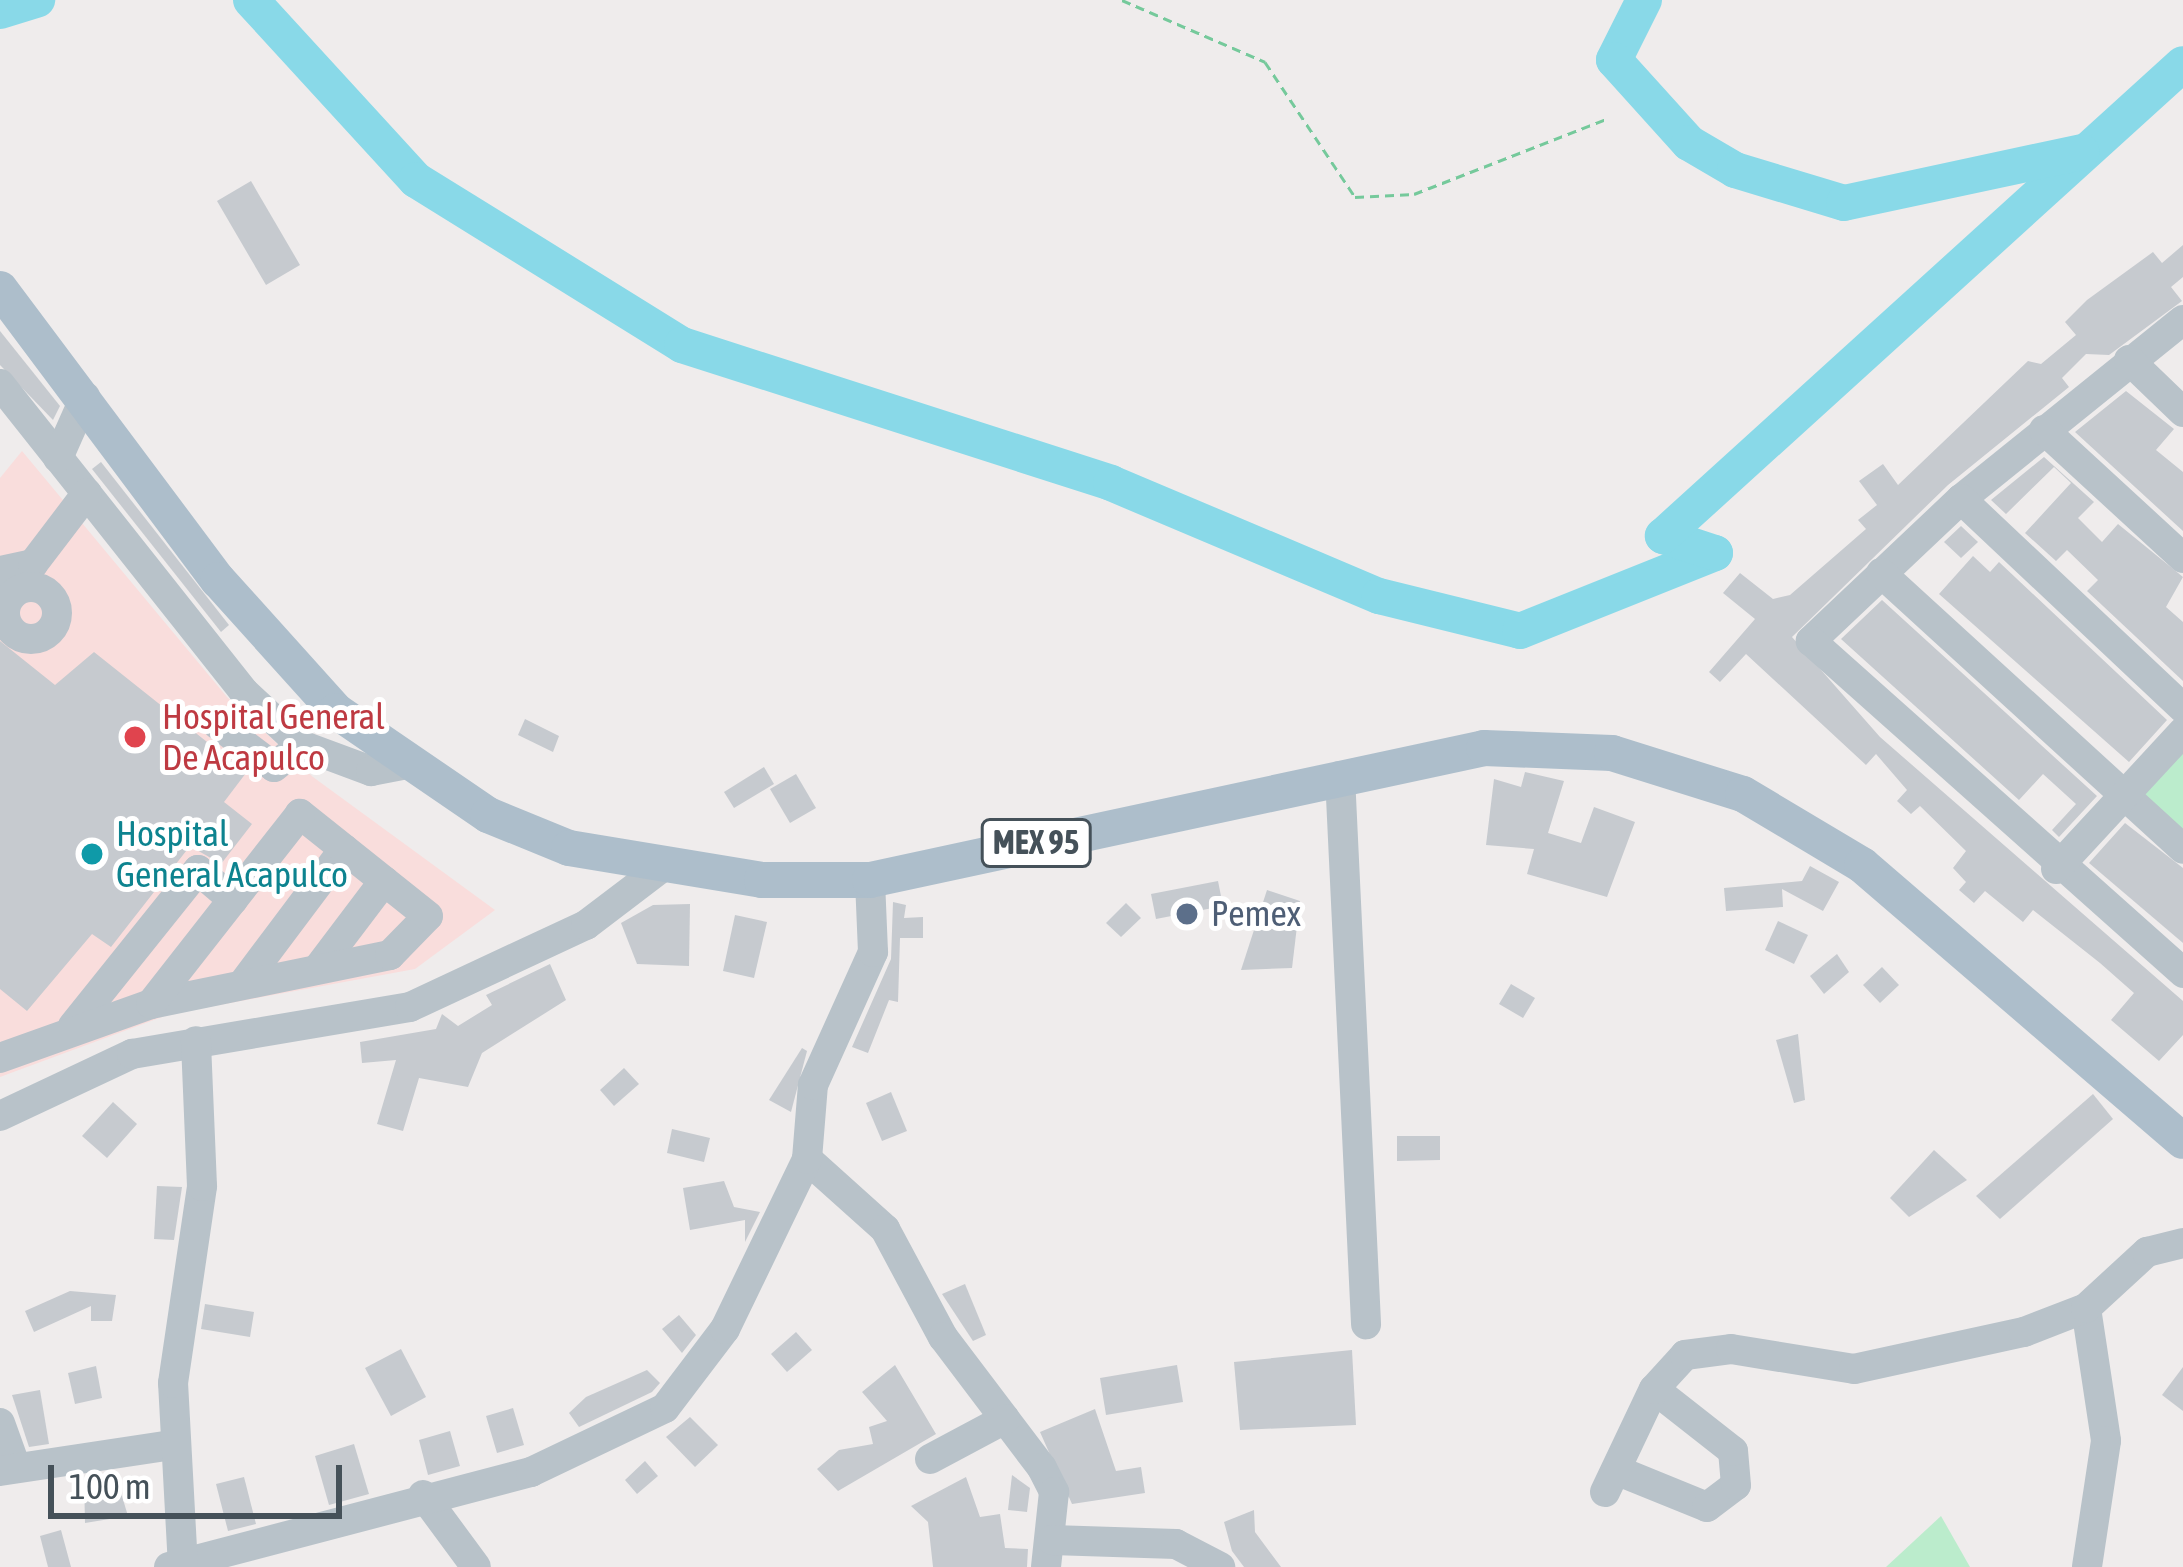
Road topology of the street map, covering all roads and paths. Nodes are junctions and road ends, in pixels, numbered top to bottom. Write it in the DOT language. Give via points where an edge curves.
graph roads {
  1 [pos="1122,0"];
  2 [pos="1606,119"];
  3 [pos="0,289"];
  4 [pos="2183,320"];
  5 [pos="2129,360"];
  6 [pos="0,384"];
  7 [pos="85,397"];
  8 [pos="2183,412"];
  9 [pos="2044,430"];
  10 [pos="58,458"];
  11 [pos="87,493"];
  12 [pos="1961,499"];
  13 [pos="2183,558"];
  14 [pos="1881,573"];
  15 [pos="13,577"];
  16 [pos="2183,708"];
  17 [pos="217,724"];
  18 [pos="2183,733"];
  19 [pos="301,745"];
  20 [pos="407,764"];
  21 [pos="1340,776"];
  22 [pos="2124,794"];
  23 [pos="344,849"];
  24 [pos="2183,849"];
  25 [pos="661,868"];
  26 [pos="2056,869"];
  27 [pos="870,880"];
  28 [pos="384,881"];
  29 [pos="233,900"];
  30 [pos="319,967"];
  31 [pos="2183,973"];
  32 [pos="245,981"];
  33 [pos="151,1004"];
  34 [pos="73,1026"];
  35 [pos="196,1041"];
  36 [pos="0,1058"];
  37 [pos="0,1116"];
  38 [pos="2183,1141"];
  39 [pos="807,1159"];
  40 [pos="2183,1243"];
  41 [pos="2086,1308"];
  42 [pos="1366,1324"];
  43 [pos="1654,1389"];
  44 [pos="1005,1418"];
  45 [pos="0,1423"];
  46 [pos="171,1445"];
  47 [pos="930,1459"];
  48 [pos="7,1468"];
  49 [pos="423,1495"];
  50 [pos="1049,1554"];
  51 [pos="178,1566"];
  52 [pos="476,1567"];
  53 [pos="1220,1567"];
  54 [pos="2087,1567"];
  1 -- 2 [label="path" via="1265,62 1355,196 1414,194"];
  3 -- 7 [label="main road, MEX 95"];
  4 -- 5 [label="street"];
  5 -- 8 [label="street"];
  5 -- 9 [label="street"];
  6 -- 10 [label="street"];
  7 -- 10 [label="street"];
  7 -- 20 [label="main road, MEX 95" via="218,580 336,711"];
  9 -- 12 [label="street"];
  9 -- 13 [label="street"];
  10 -- 11 [label="street"];
  11 -- 15 [label="street" via="56,540"];
  11 -- 19 [label="street" via="244,692"];
  12 -- 14 [label="street"];
  12 -- 16 [label="street"];
  14 -- 22 [label="street"];
  14 -- 26 [label="street" via="1814,633 1814,651"];
  17 -- 19 [label="street" via="274,767"];
  18 -- 22 [label="street"];
  19 -- 20 [label="street" via="371,771"];
  20 -- 25 [label="main road, MEX 95" via="508,824"];
  21 -- 27 [label="main road, MEX 95"];
  21 -- 38 [label="main road, MEX 95" via="1546,746 1649,762 1743,794 1862,865"];
  21 -- 42 [label="street"];
  22 -- 24 [label="street"];
  22 -- 26 [label="street"];
  23 -- 28 [label="street"];
  23 -- 29 [label="street" via="300,814"];
  23 -- 32 [label="street"];
  25 -- 27 [label="main road, MEX 95"];
  25 -- 35 [label="street" via="586,925 410,1007"];
  26 -- 31 [label="street"];
  27 -- 39 [label="street" via="873,952 813,1085"];
  28 -- 30 [label="street"];
  28 -- 30 [label="street" via="428,916 390,955"];
  29 -- 33 [label="street"];
  29 -- 34 [label="street" via="199,871"];
  30 -- 32 [label="street"];
  32 -- 33 [label="street"];
  33 -- 34 [label="street"];
  34 -- 36 [label="street"];
  35 -- 37 [label="street" via="132,1054"];
  35 -- 46 [label="street" via="202,1186"];
  39 -- 44 [label="street" via="885,1229 915,1293"];
  39 -- 49 [label="street" via="725,1329 665,1408 593,1451"];
  40 -- 41 [label="street" via="2147,1252"];
  41 -- 43 [label="street" via="1854,1369 1731,1349 1685,1355"];
  41 -- 54 [label="street" via="2105,1441"];
  43 -- 43 [label="street" via="1610,1481 1707,1507 1736,1485 1733,1451"];
  44 -- 47 [label="street"];
  44 -- 50 [label="street" via="1054,1492"];
  45 -- 48 [label="street"];
  46 -- 48 [label="street"];
  46 -- 51 [label="street"];
  49 -- 51 [label="street"];
  49 -- 52 [label="street"];
  50 -- 53 [label="street" via="1176,1544"];
}
